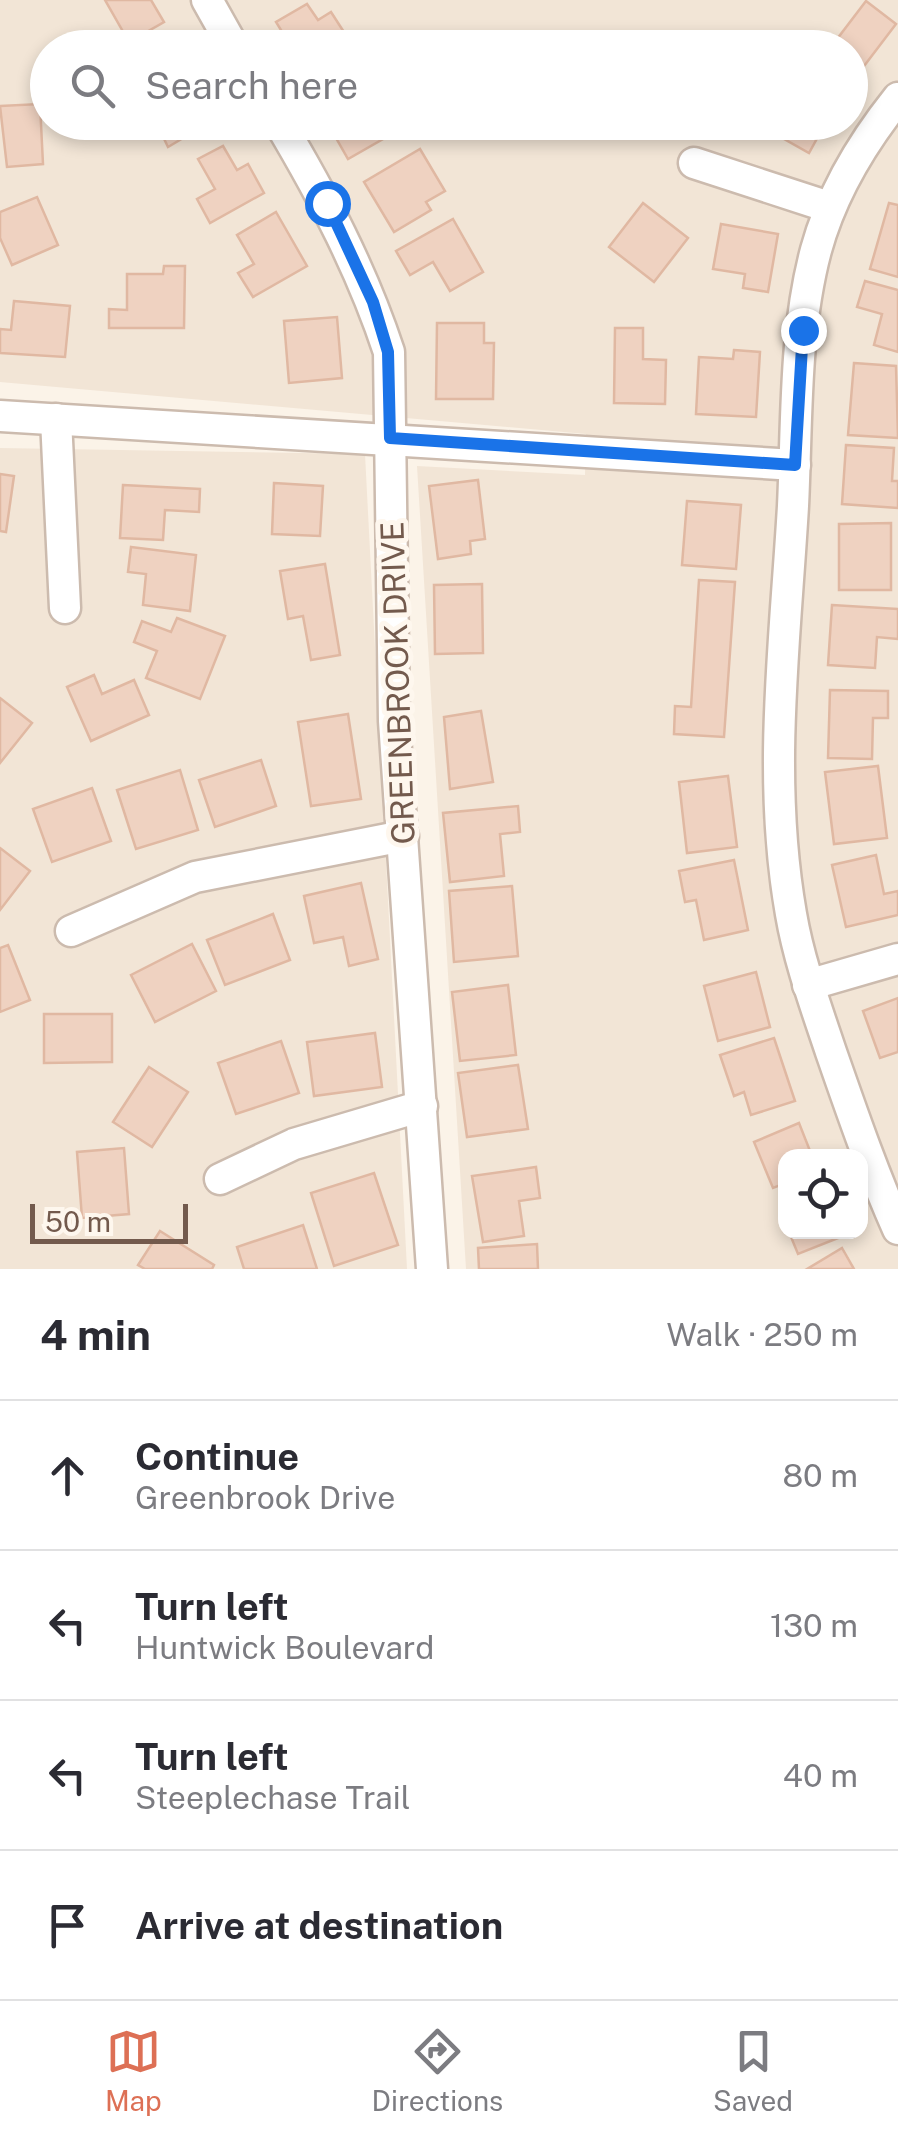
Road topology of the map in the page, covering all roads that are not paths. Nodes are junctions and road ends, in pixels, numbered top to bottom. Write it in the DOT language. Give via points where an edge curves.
graph roads {
  1 [pos="207,0"];
  2 [pos="224,30"];
  3 [pos="898,98"];
  4 [pos="868,139"];
  5 [pos="290,140"];
  6 [pos="867,140"];
  7 [pos="694,163"];
  8 [pos="829,207"];
  9 [pos="0,416"];
  10 [pos="56,419"];
  11 [pos="390,438"];
  12 [pos="795,465"];
  13 [pos="65,608"];
  14 [pos="403,836"];
  15 [pos="71,932"];
  16 [pos="898,959"];
  17 [pos="808,985"];
  18 [pos="422,1106"];
  19 [pos="220,1179"];
  20 [pos="898,1229"];
  21 [pos="432,1269"];
  1 -- 2 [label="street"];
  3 -- 4 [label="street"];
  5 -- 11 [label="street, GREENBROOK DRIVE" via="373,302 388,352"];
  6 -- 8 [label="street"];
  7 -- 8 [label="street"];
  8 -- 12 [label="street" via="803,330"];
  9 -- 10 [label="street"];
  10 -- 11 [label="street"];
  10 -- 13 [label="street"];
  11 -- 12 [label="street"];
  11 -- 14 [label="street, GREENBROOK DRIVE" via="394,721"];
  12 -- 17 [label="street" via="776,733 783,864"];
  14 -- 15 [label="street" via="196,877"];
  14 -- 18 [label="street, GREENBROOK DRIVE"];
  16 -- 17 [label="street"];
  17 -- 20 [label="street"];
  18 -- 19 [label="street" via="294,1144"];
  18 -- 21 [label="street, GREENBROOK DRIVE"];
}
